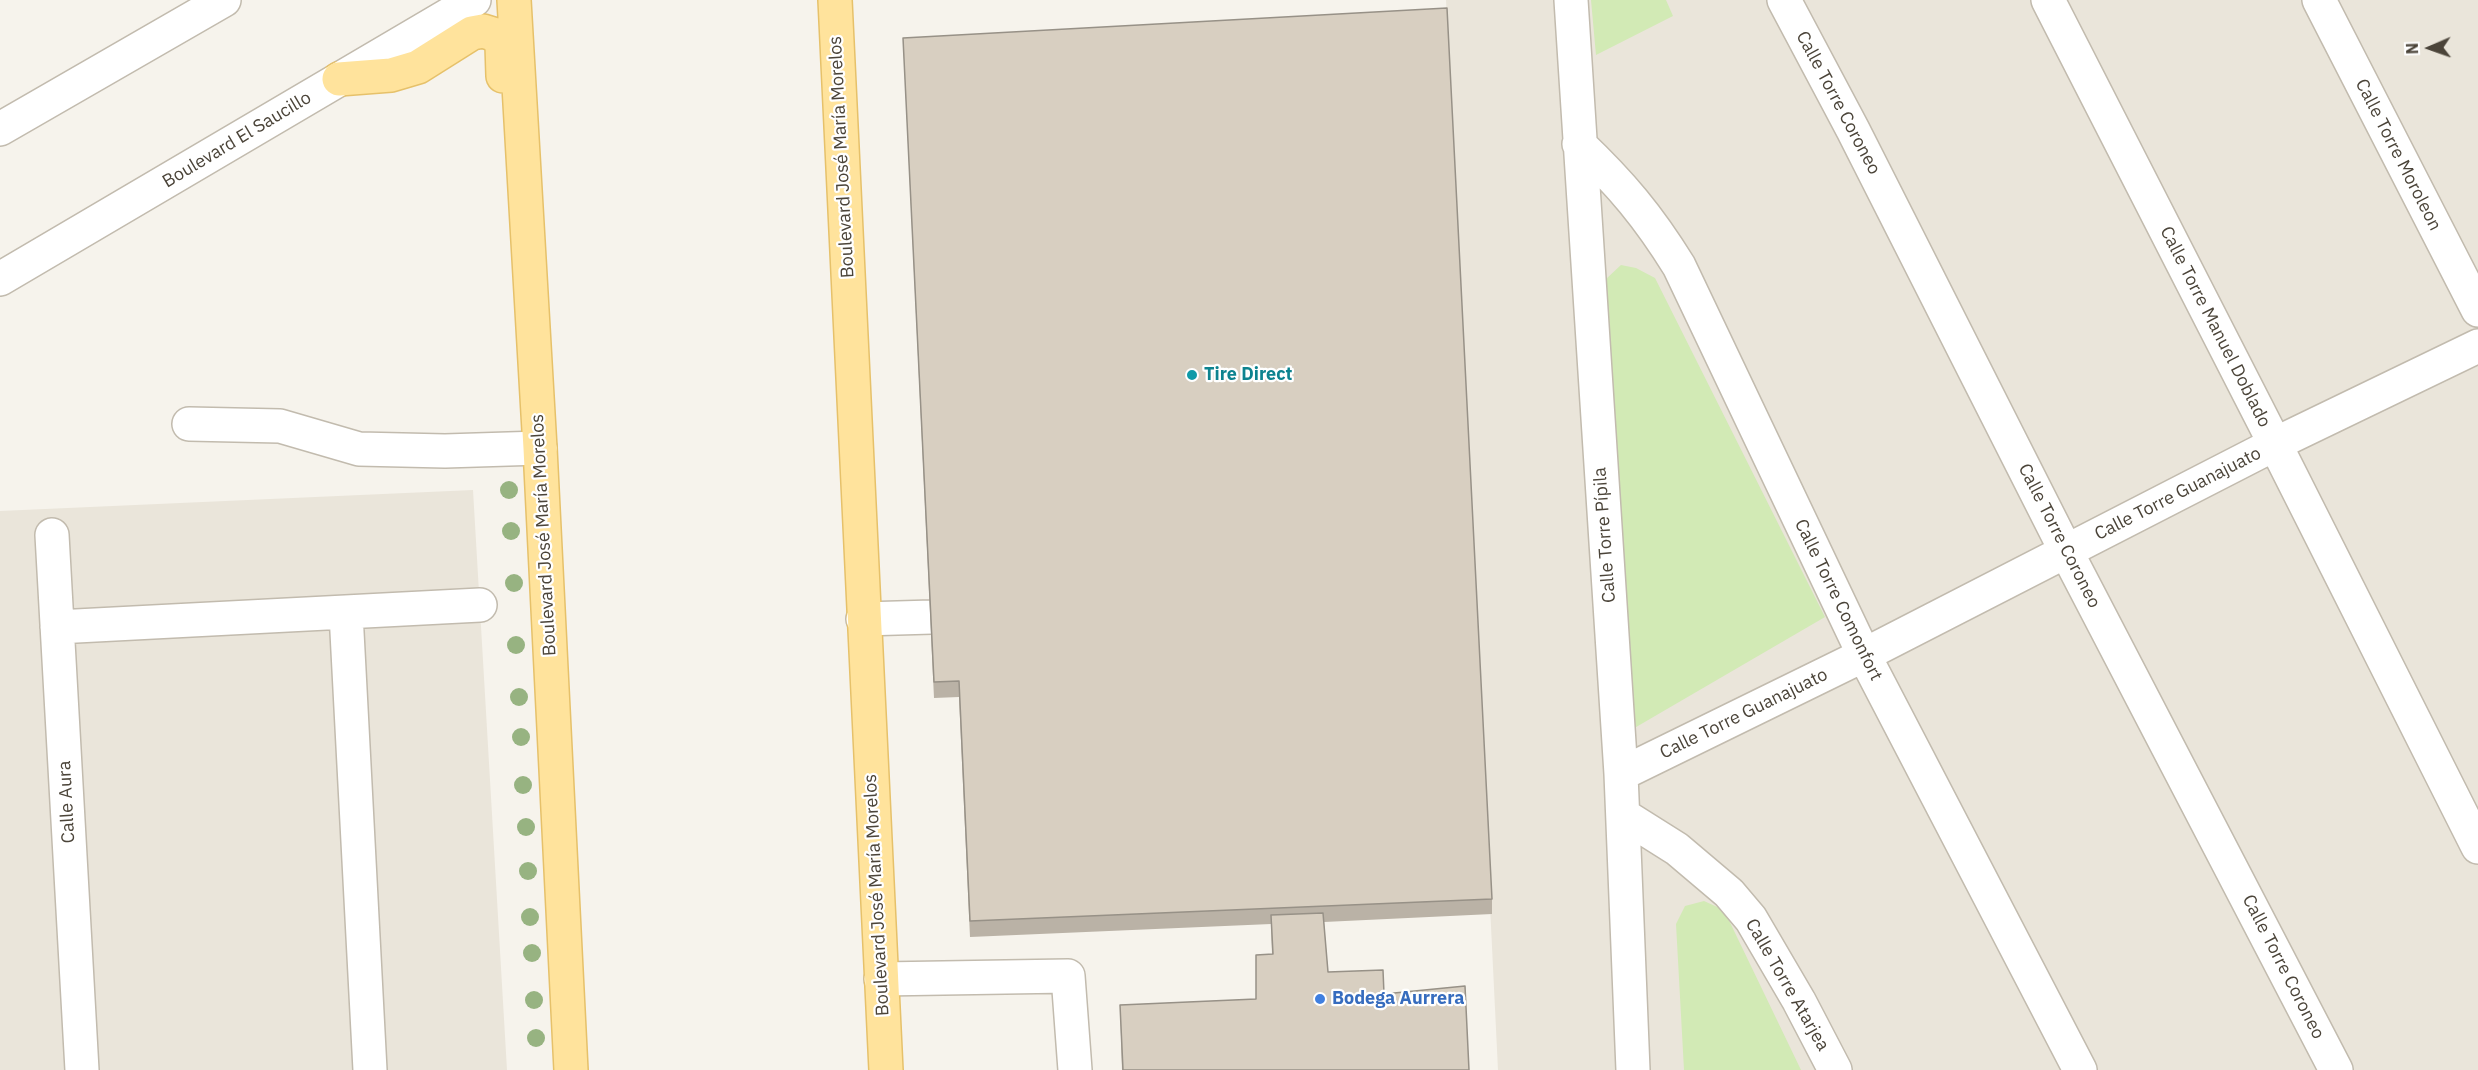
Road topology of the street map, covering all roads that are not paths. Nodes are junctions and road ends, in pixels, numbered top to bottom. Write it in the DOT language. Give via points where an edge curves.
graph roads {
  1 [pos="224,0"];
  2 [pos="474,0"];
  3 [pos="514,0"];
  4 [pos="815,0"];
  5 [pos="835,0"];
  6 [pos="1571,0"];
  7 [pos="1784,0"];
  8 [pos="2048,0"];
  9 [pos="2319,0"];
  10 [pos="339,80"];
  11 [pos="840,113"];
  12 [pos="0,129"];
  13 [pos="1579,144"];
  14 [pos="523,157"];
  15 [pos="0,279"];
  16 [pos="2478,310"];
  17 [pos="2478,346"];
  18 [pos="189,424"];
  19 [pos="2276,444"];
  20 [pos="540,448"];
  21 [pos="52,535"];
  22 [pos="2066,551"];
  23 [pos="480,605"];
  24 [pos="1006,608"];
  25 [pos="346,613"];
  26 [pos="863,619"];
  27 [pos="57,627"];
  28 [pos="1864,655"];
  29 [pos="1621,774"];
  30 [pos="1623,815"];
  31 [pos="2478,847"];
  32 [pos="881,979"];
  33 [pos="82,1070"];
  34 [pos="370,1070"];
  35 [pos="571,1070"];
  36 [pos="886,1070"];
  37 [pos="1075,1070"];
  38 [pos="1633,1070"];
  39 [pos="1835,1070"];
  40 [pos="2079,1070"];
  41 [pos="2336,1070"];
  1 -- 12 [label="street"];
  2 -- 10 [label="street, Boulevard El Saucillo"];
  3 -- 14 [label="main road, Boulevard José María Morelos"];
  4 -- 11 [label="main road" via="816,19"];
  5 -- 11 [label="main road, Boulevard José María Morelos"];
  6 -- 13 [label="street, Calle Torre Pípila"];
  7 -- 22 [label="street, Calle Torre Coroneo"];
  8 -- 19 [label="street, Calle Torre Manuel Doblado"];
  9 -- 16 [label="street, Calle Torre Moroleon"];
  10 -- 14 [label="main road" via="391,75 418,67 472,33 496,35 502,45 505,116"];
  10 -- 15 [label="street, Boulevard El Saucillo"];
  11 -- 26 [label="main road, Boulevard José María Morelos"];
  13 -- 28 [label="street, Calle Torre Comonfort" via="1637,204 1679,266"];
  13 -- 29 [label="street, Calle Torre Pípila"];
  14 -- 20 [label="main road, Boulevard José María Morelos"];
  17 -- 19 [label="street, Calle Torre Guanajuato"];
  18 -- 20 [label="street" via="280,426 359,449"];
  19 -- 22 [label="street, Calle Torre Guanajuato"];
  19 -- 31 [label="street, Calle Torre Manuel Doblado"];
  20 -- 35 [label="main road, Boulevard José María Morelos"];
  21 -- 27 [label="street, Calle Aura"];
  22 -- 28 [label="street, Calle Torre Guanajuato"];
  22 -- 41 [label="street, Calle Torre Coroneo"];
  23 -- 25 [label="street"];
  24 -- 26 [label="street" via="932,617"];
  25 -- 27 [label="street"];
  25 -- 34 [label="street"];
  26 -- 32 [label="main road, Boulevard José María Morelos"];
  27 -- 33 [label="street, Calle Aura"];
  28 -- 29 [label="street, Calle Torre Guanajuato"];
  28 -- 40 [label="street, Calle Torre Comonfort"];
  29 -- 30 [label="street, Calle Torre Pípila"];
  30 -- 38 [label="street, Calle Torre Pípila"];
  30 -- 39 [label="street, Calle Torre Atarjea" via="1677,849 1729,893 1751,919"];
  32 -- 36 [label="main road, Boulevard José María Morelos"];
  32 -- 37 [label="street" via="1068,976"];
}
